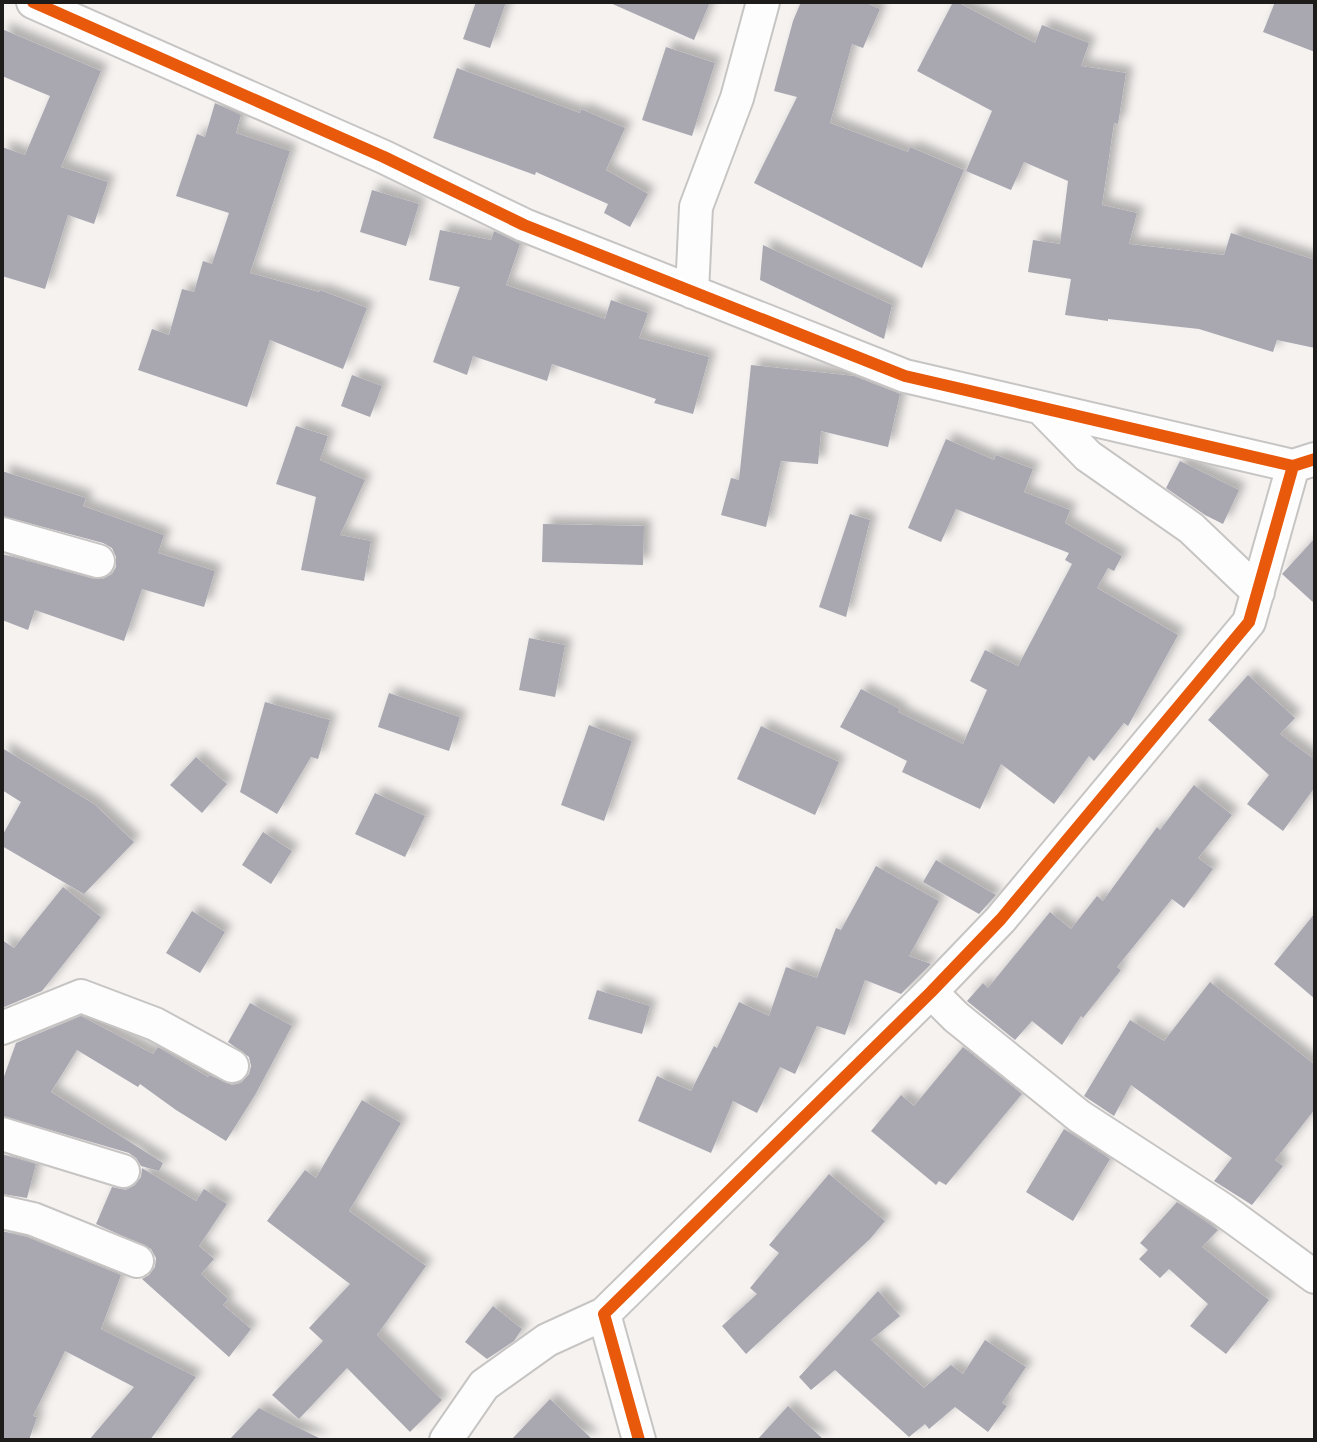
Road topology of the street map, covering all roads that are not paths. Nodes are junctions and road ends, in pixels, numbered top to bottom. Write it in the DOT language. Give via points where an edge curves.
graph roads {
  1 [pos="33,2"];
  2 [pos="763,2"];
  3 [pos="692,292"];
  4 [pos="1041,408"];
  5 [pos="1304,463"];
  6 [pos="2,534"];
  7 [pos="98,561"];
  8 [pos="1258,592"];
  9 [pos="931,992"];
  10 [pos="2,1028"];
  11 [pos="232,1066"];
  12 [pos="2,1134"];
  13 [pos="123,1171"];
  14 [pos="2,1212"];
  15 [pos="137,1261"];
  16 [pos="1315,1277"];
  17 [pos="604,1314"];
  18 [pos="446,1440"];
  19 [pos="639,1440"];
  1 -- 3 [label="street" via="384,157 524,225"];
  2 -- 3 [label="street" via="737,98 696,207"];
  3 -- 4 [label="street" via="905,376"];
  4 -- 5 [label="street"];
  4 -- 8 [label="street" via="1088,456 1191,528"];
  5 -- 8 [label="street"];
  6 -- 7 [label="street"];
  8 -- 9 [label="street" via="1249,622 1001,919"];
  9 -- 16 [label="street" via="1079,1116"];
  9 -- 17 [label="street"];
  10 -- 11 [label="street" via="81,996 155,1024"];
  12 -- 13 [label="street"];
  14 -- 15 [label="street"];
  17 -- 18 [label="street" via="547,1340 484,1385"];
  17 -- 19 [label="street"];
}
